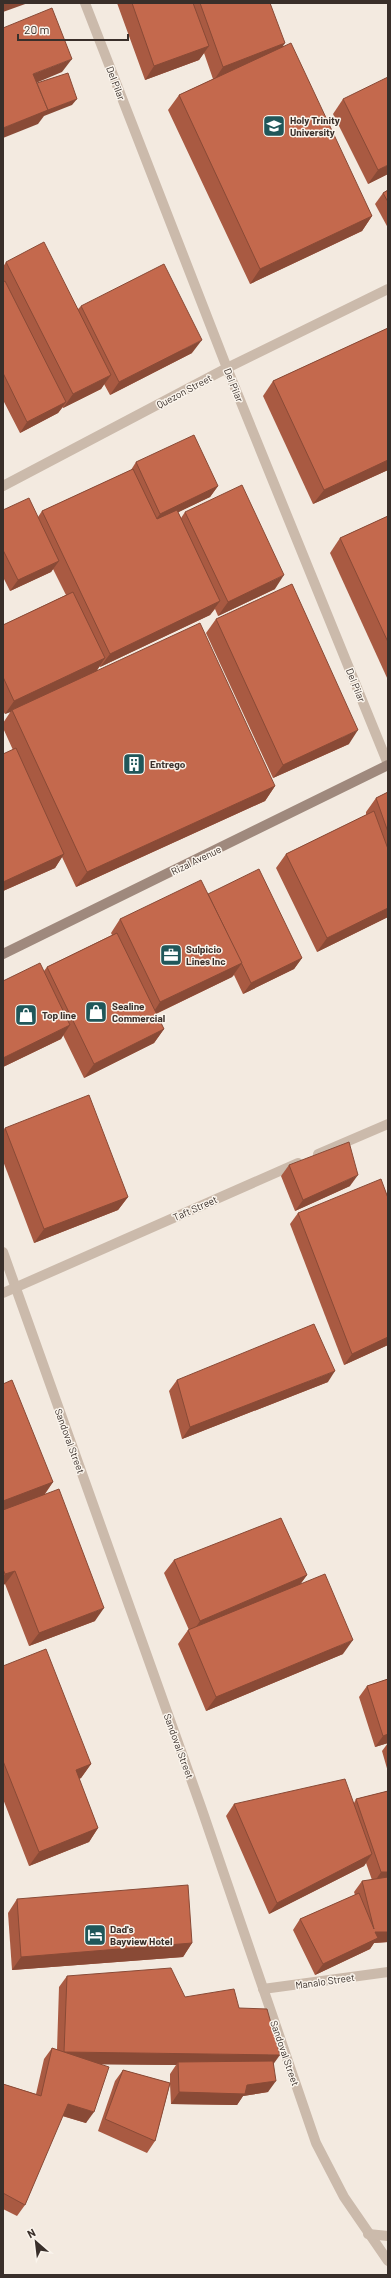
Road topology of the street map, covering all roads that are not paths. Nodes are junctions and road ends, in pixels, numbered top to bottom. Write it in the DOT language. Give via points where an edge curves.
graph roads {
  1 [pos="85,3"];
  2 [pos="388,289"];
  3 [pos="227,368"];
  4 [pos="3,486"];
  5 [pos="388,765"];
  6 [pos="3,954"];
  7 [pos="388,1124"];
  8 [pos="3,1252"];
  9 [pos="16,1287"];
  10 [pos="3,1293"];
  11 [pos="388,1972"];
  12 [pos="263,1989"];
  13 [pos="368,2234"];
  14 [pos="388,2236"];
  15 [pos="388,2261"];
  1 -- 3 [label="street, Del Pilar"];
  2 -- 3 [label="street, Quezon Street"];
  3 -- 4 [label="street, Quezon Street"];
  3 -- 5 [label="street, Del Pilar"];
  5 -- 6 [label="main road, Rizal Avenue"];
  7 -- 9 [label="street, Taft Street"];
  8 -- 9 [label="street, Sandoval Street"];
  9 -- 10 [label="street, Taft Street"];
  9 -- 12 [label="street, Sandoval Street"];
  11 -- 12 [label="street, Manalo Street"];
  12 -- 13 [label="street, Sandoval Street" via="316,2143"];
  13 -- 14 [label="street"];
  13 -- 15 [label="street, Sandoval Street"];
}
